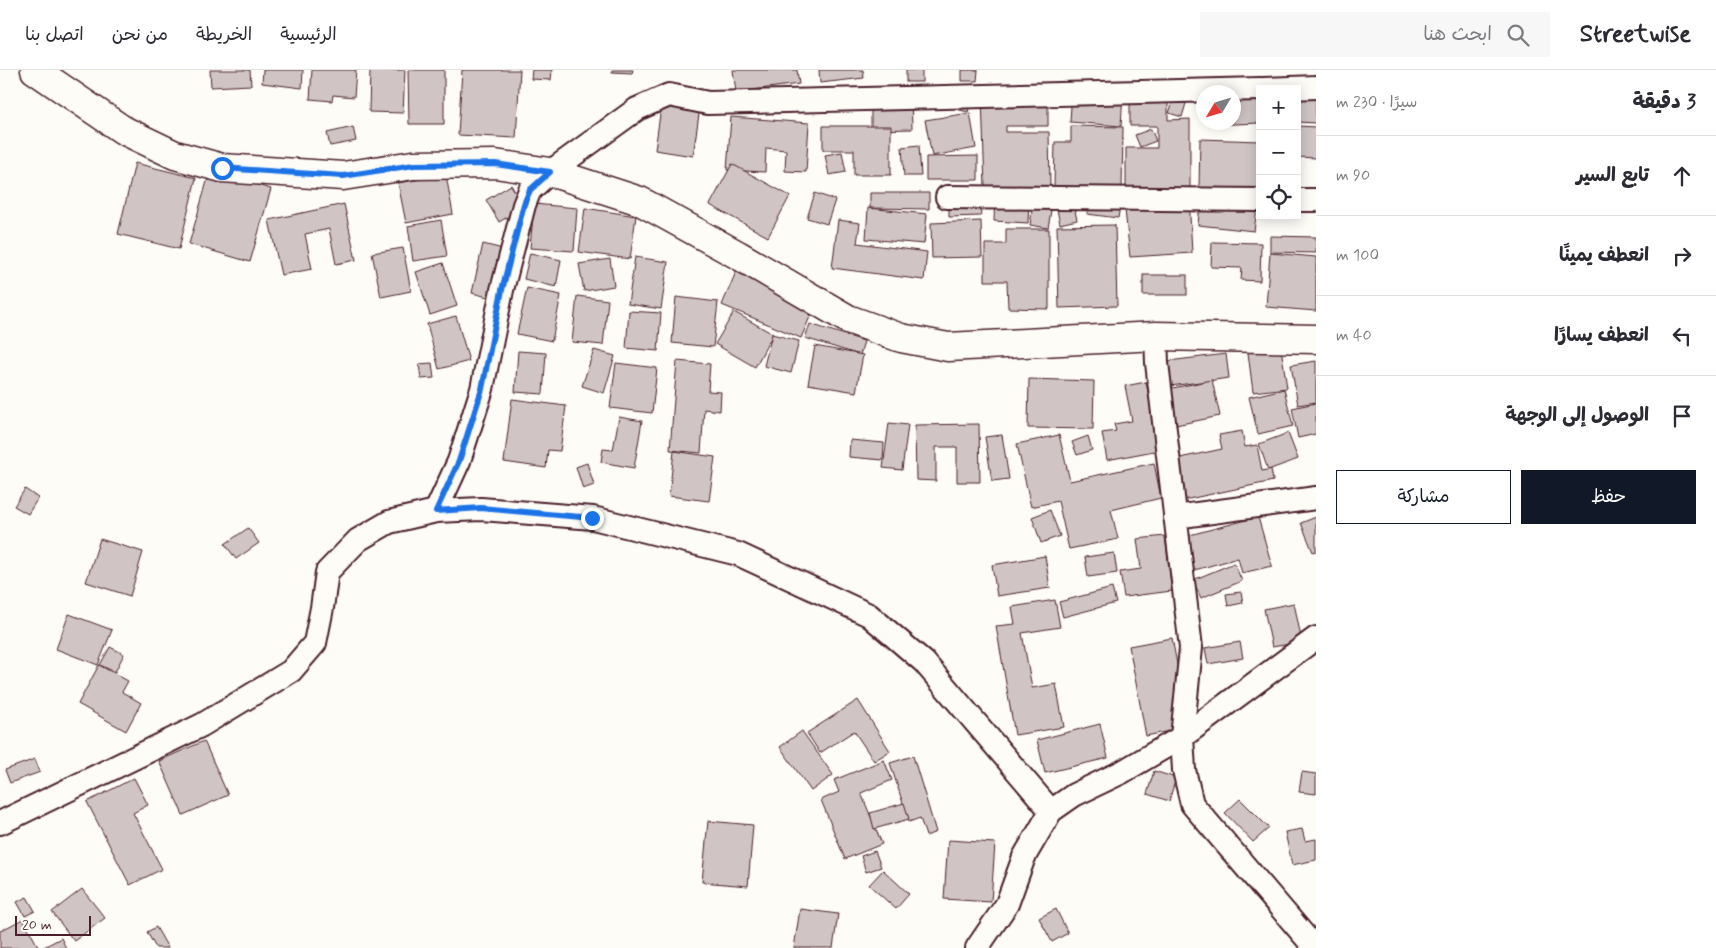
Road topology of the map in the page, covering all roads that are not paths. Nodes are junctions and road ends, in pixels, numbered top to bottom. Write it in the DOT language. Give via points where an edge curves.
graph roads {
  1 [pos="35,70"];
  2 [pos="1316,87"];
  3 [pos="1301,88"];
  4 [pos="1256,89"];
  5 [pos="550,172"];
  6 [pos="947,198"];
  7 [pos="1256,200"];
  8 [pos="1301,200"];
  9 [pos="1316,200"];
  10 [pos="1156,336"];
  11 [pos="1316,339"];
  12 [pos="1316,498"];
  13 [pos="436,511"];
  14 [pos="1175,517"];
  15 [pos="1316,638"];
  16 [pos="1182,737"];
  17 [pos="1051,810"];
  18 [pos="0,824"];
  19 [pos="977,948"];
  20 [pos="1315,948"];
  1 -- 5 [label="main road" via="123,130 174,154 222,168 343,176 414,165 495,164"];
  2 -- 3 [label="street"];
  4 -- 5 [label="street" via="708,103 669,95 636,109"];
  5 -- 10 [label="main road" via="640,201 848,319 901,338 948,347"];
  5 -- 13 [label="street" via="530,190 524,204 482,389 459,461"];
  6 -- 7 [label="street"];
  8 -- 9 [label="street"];
  10 -- 11 [label="main road"];
  10 -- 14 [label="street"];
  12 -- 14 [label="street"];
  13 -- 17 [label="street" via="481,508 592,518 738,554 869,615 924,662"];
  13 -- 18 [label="street" via="389,522 358,540 327,572 316,643 291,671 202,725"];
  14 -- 16 [label="street" via="1191,648"];
  15 -- 16 [label="street"];
  16 -- 17 [label="street"];
  16 -- 20 [label="street" via="1184,770 1192,804"];
  17 -- 19 [label="street" via="1024,857 1007,904"];
}
